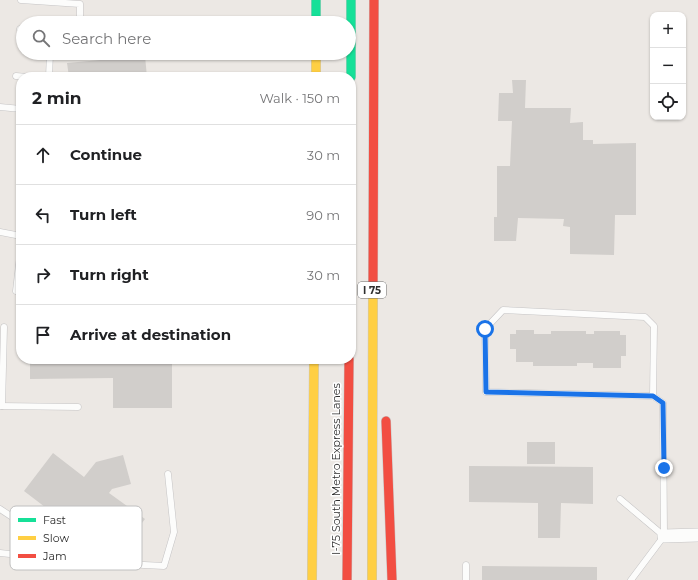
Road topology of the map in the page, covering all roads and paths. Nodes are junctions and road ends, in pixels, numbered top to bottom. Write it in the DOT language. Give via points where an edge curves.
graph roads {
  1 [pos="21,0"];
  2 [pos="316,0"];
  3 [pos="351,0"];
  4 [pos="374,0"];
  5 [pos="80,16"];
  6 [pos="316,16"];
  7 [pos="351,16"];
  8 [pos="50,60"];
  9 [pos="316,60"];
  10 [pos="350,60"];
  11 [pos="49,72"];
  12 [pos="316,72"];
  13 [pos="350,72"];
  14 [pos="0,107"];
  15 [pos="16,109"];
  16 [pos="0,232"];
  17 [pos="16,235"];
  18 [pos="373,238"];
  19 [pos="4,328"];
  20 [pos="314,364"];
  21 [pos="348,364"];
  22 [pos="382,368"];
  23 [pos="653,396"];
  24 [pos="1,406"];
  25 [pos="78,407"];
  26 [pos="386,414"];
  27 [pos="168,474"];
  28 [pos="620,499"];
  29 [pos="0,509"];
  30 [pos="10,516"];
  31 [pos="664,536"];
  32 [pos="698,536"];
  33 [pos="0,553"];
  34 [pos="10,554"];
  35 [pos="142,565"];
  36 [pos="466,565"];
  37 [pos="312,580"];
  38 [pos="347,580"];
  39 [pos="372,580"];
  40 [pos="392,580"];
  41 [pos="466,580"];
  42 [pos="632,580"];
  1 -- 5 [label="lane" via="80,4"];
  2 -- 6 [label="highway"];
  3 -- 7 [label="highway"];
  4 -- 18 [label="highway, I 75"];
  8 -- 11 [label="lane"];
  9 -- 12 [label="highway"];
  10 -- 13 [label="highway"];
  14 -- 15 [label="lane"];
  16 -- 17 [label="lane"];
  18 -- 22 [label="highway"];
  18 -- 39 [label="highway, I 75"];
  19 -- 24 [label="lane"];
  20 -- 37 [label="highway"];
  21 -- 38 [label="highway, I-75 South Metro Express Lanes"];
  23 -- 23 [label="lane" via="486,392 485,329 503,310 645,317 654,326"];
  23 -- 31 [label="lane" via="663,403"];
  24 -- 25 [label="lane"];
  26 -- 40 [label="highway"];
  27 -- 35 [label="lane" via="174,532 164,566"];
  28 -- 31 [label="lane"];
  29 -- 30 [label="lane"];
  31 -- 32 [label="street"];
  31 -- 42 [label="lane"];
  33 -- 34 [label="lane"];
  36 -- 41 [label="lane"];
}
